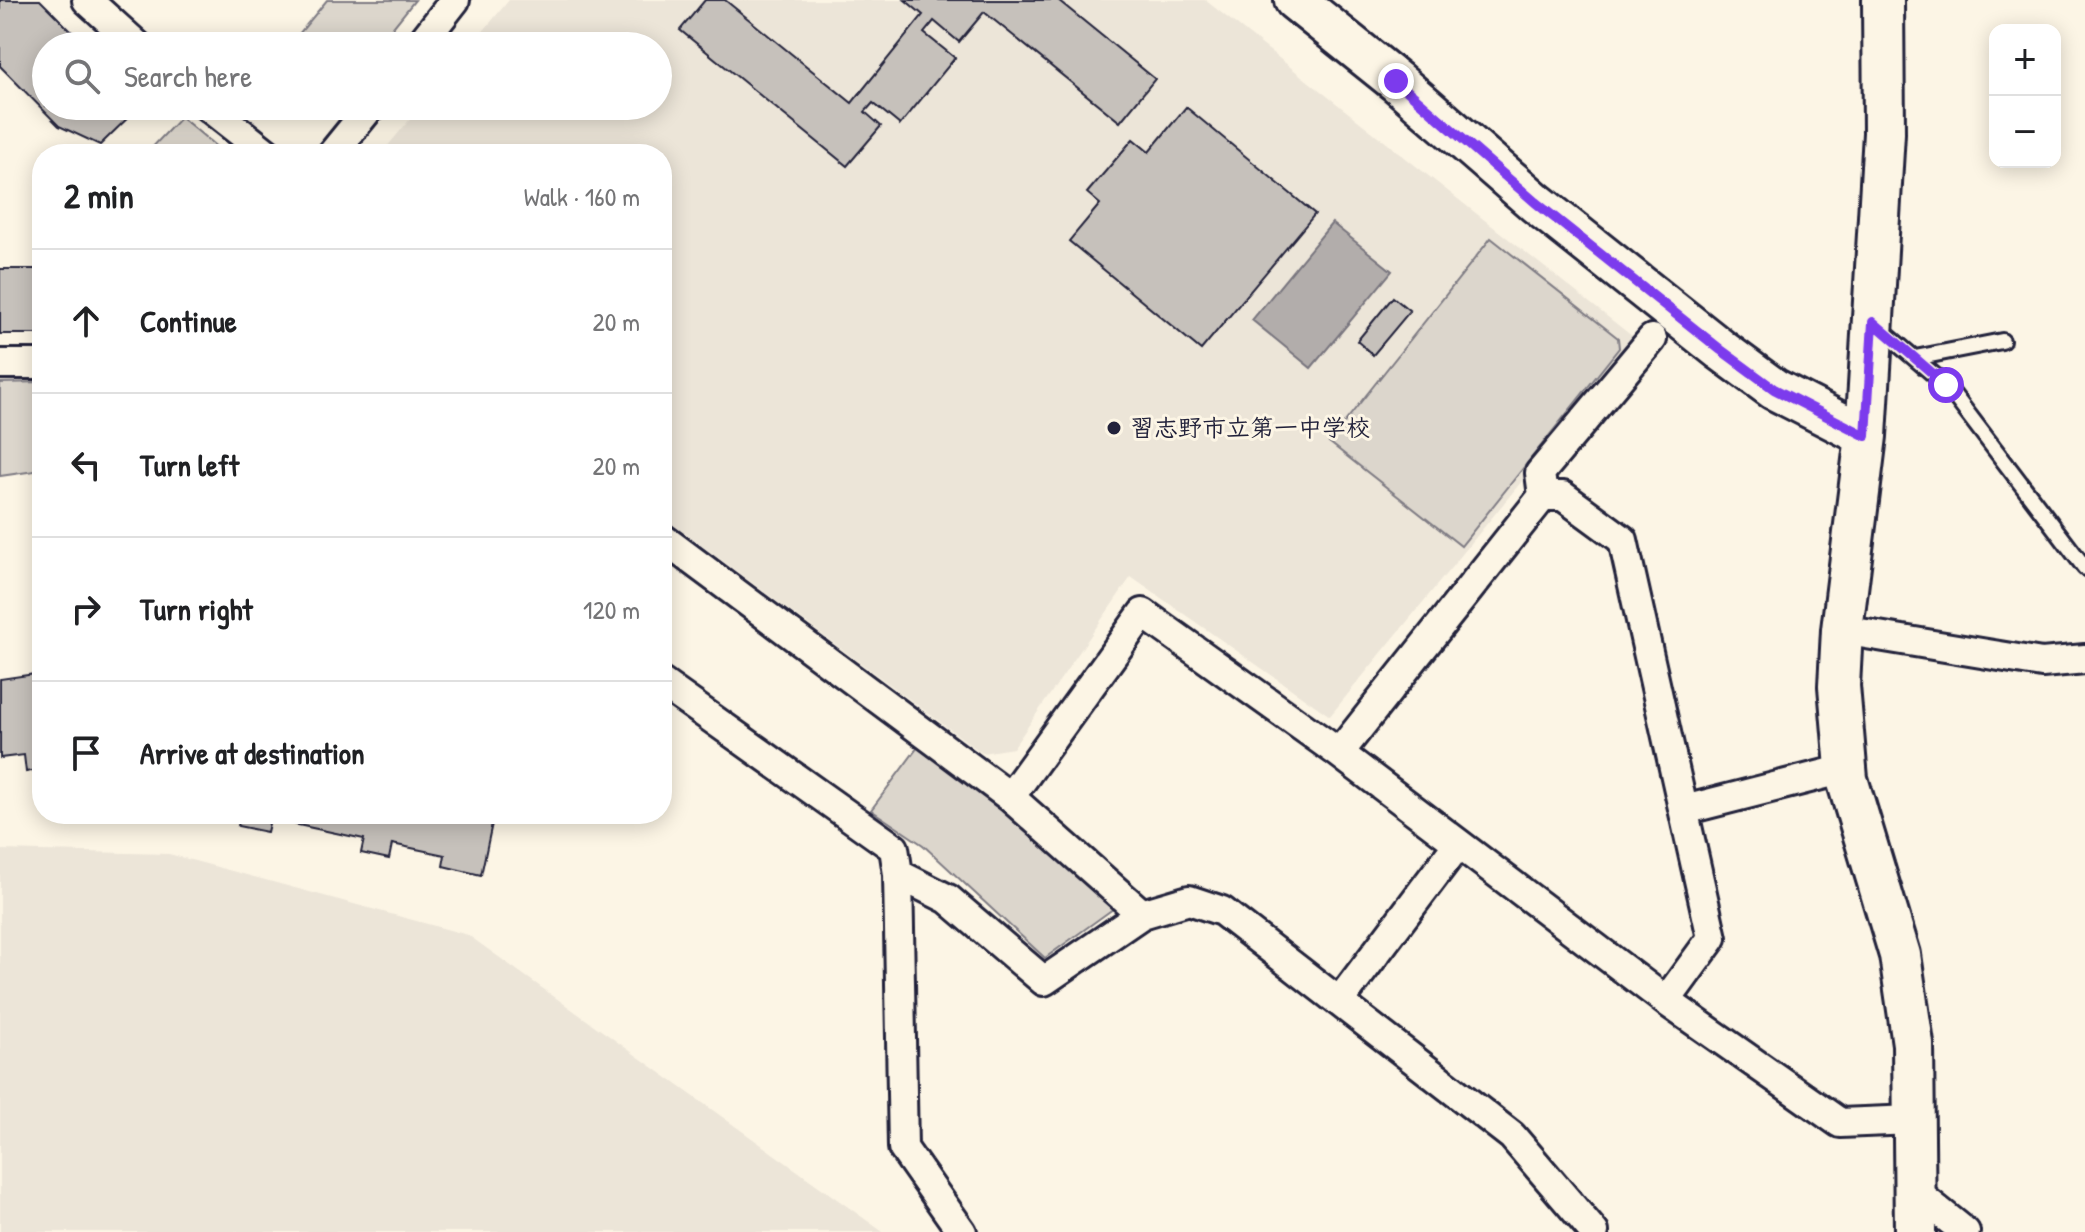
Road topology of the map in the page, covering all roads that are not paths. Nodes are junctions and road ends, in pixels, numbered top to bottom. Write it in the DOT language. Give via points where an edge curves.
graph roads {
  1 [pos="87,0"];
  2 [pos="455,0"];
  3 [pos="1295,0"];
  4 [pos="1883,0"];
  5 [pos="122,32"];
  6 [pos="430,32"];
  7 [pos="225,120"];
  8 [pos="360,120"];
  9 [pos="255,144"];
  10 [pos="340,144"];
  11 [pos="1873,322"];
  12 [pos="1652,339"];
  13 [pos="2002,341"];
  14 [pos="1915,358"];
  15 [pos="0,364"];
  16 [pos="32,364"];
  17 [pos="1866,436"];
  18 [pos="1543,496"];
  19 [pos="672,545"];
  20 [pos="2085,568"];
  21 [pos="1842,630"];
  22 [pos="2085,659"];
  23 [pos="672,690"];
  24 [pos="1339,753"];
  25 [pos="1845,769"];
  26 [pos="1010,797"];
  27 [pos="1684,810"];
  28 [pos="1458,844"];
  29 [pos="898,874"];
  30 [pos="1142,914"];
  31 [pos="1666,1001"];
  32 [pos="1339,1002"];
  33 [pos="1913,1120"];
  34 [pos="1914,1191"];
  35 [pos="962,1232"];
  36 [pos="1594,1232"];
  37 [pos="1915,1232"];
  38 [pos="1965,1232"];
  1 -- 5 [label="street"];
  2 -- 6 [label="street"];
  3 -- 17 [label="street" via="1721,350 1774,389"];
  4 -- 11 [label="street" via="1884,133"];
  7 -- 9 [label="street"];
  8 -- 10 [label="street"];
  11 -- 14 [label="lane"];
  11 -- 17 [label="street"];
  12 -- 18 [label="street" via="1540,473"];
  13 -- 14 [label="lane"];
  14 -- 20 [label="lane" via="1946,385"];
  15 -- 16 [label="street"];
  17 -- 21 [label="street"];
  18 -- 24 [label="street"];
  18 -- 27 [label="street" via="1563,496 1623,540"];
  19 -- 26 [label="street"];
  21 -- 22 [label="street" via="2042,663"];
  21 -- 25 [label="street" via="1839,686"];
  23 -- 29 [label="street" via="878,834 894,848"];
  24 -- 26 [label="street" via="1143,613"];
  24 -- 28 [label="street"];
  25 -- 27 [label="street"];
  25 -- 33 [label="street" via="1900,955 1913,1044"];
  26 -- 30 [label="street"];
  27 -- 31 [label="street" via="1712,938"];
  28 -- 31 [label="street"];
  28 -- 32 [label="street"];
  29 -- 30 [label="street" via="948,899 1044,981"];
  29 -- 35 [label="street" via="903,1148"];
  30 -- 32 [label="street" via="1189,900 1222,911"];
  31 -- 33 [label="street" via="1840,1123"];
  32 -- 36 [label="street" via="1512,1136"];
  33 -- 34 [label="street"];
  34 -- 37 [label="street"];
  34 -- 38 [label="street"];
}
